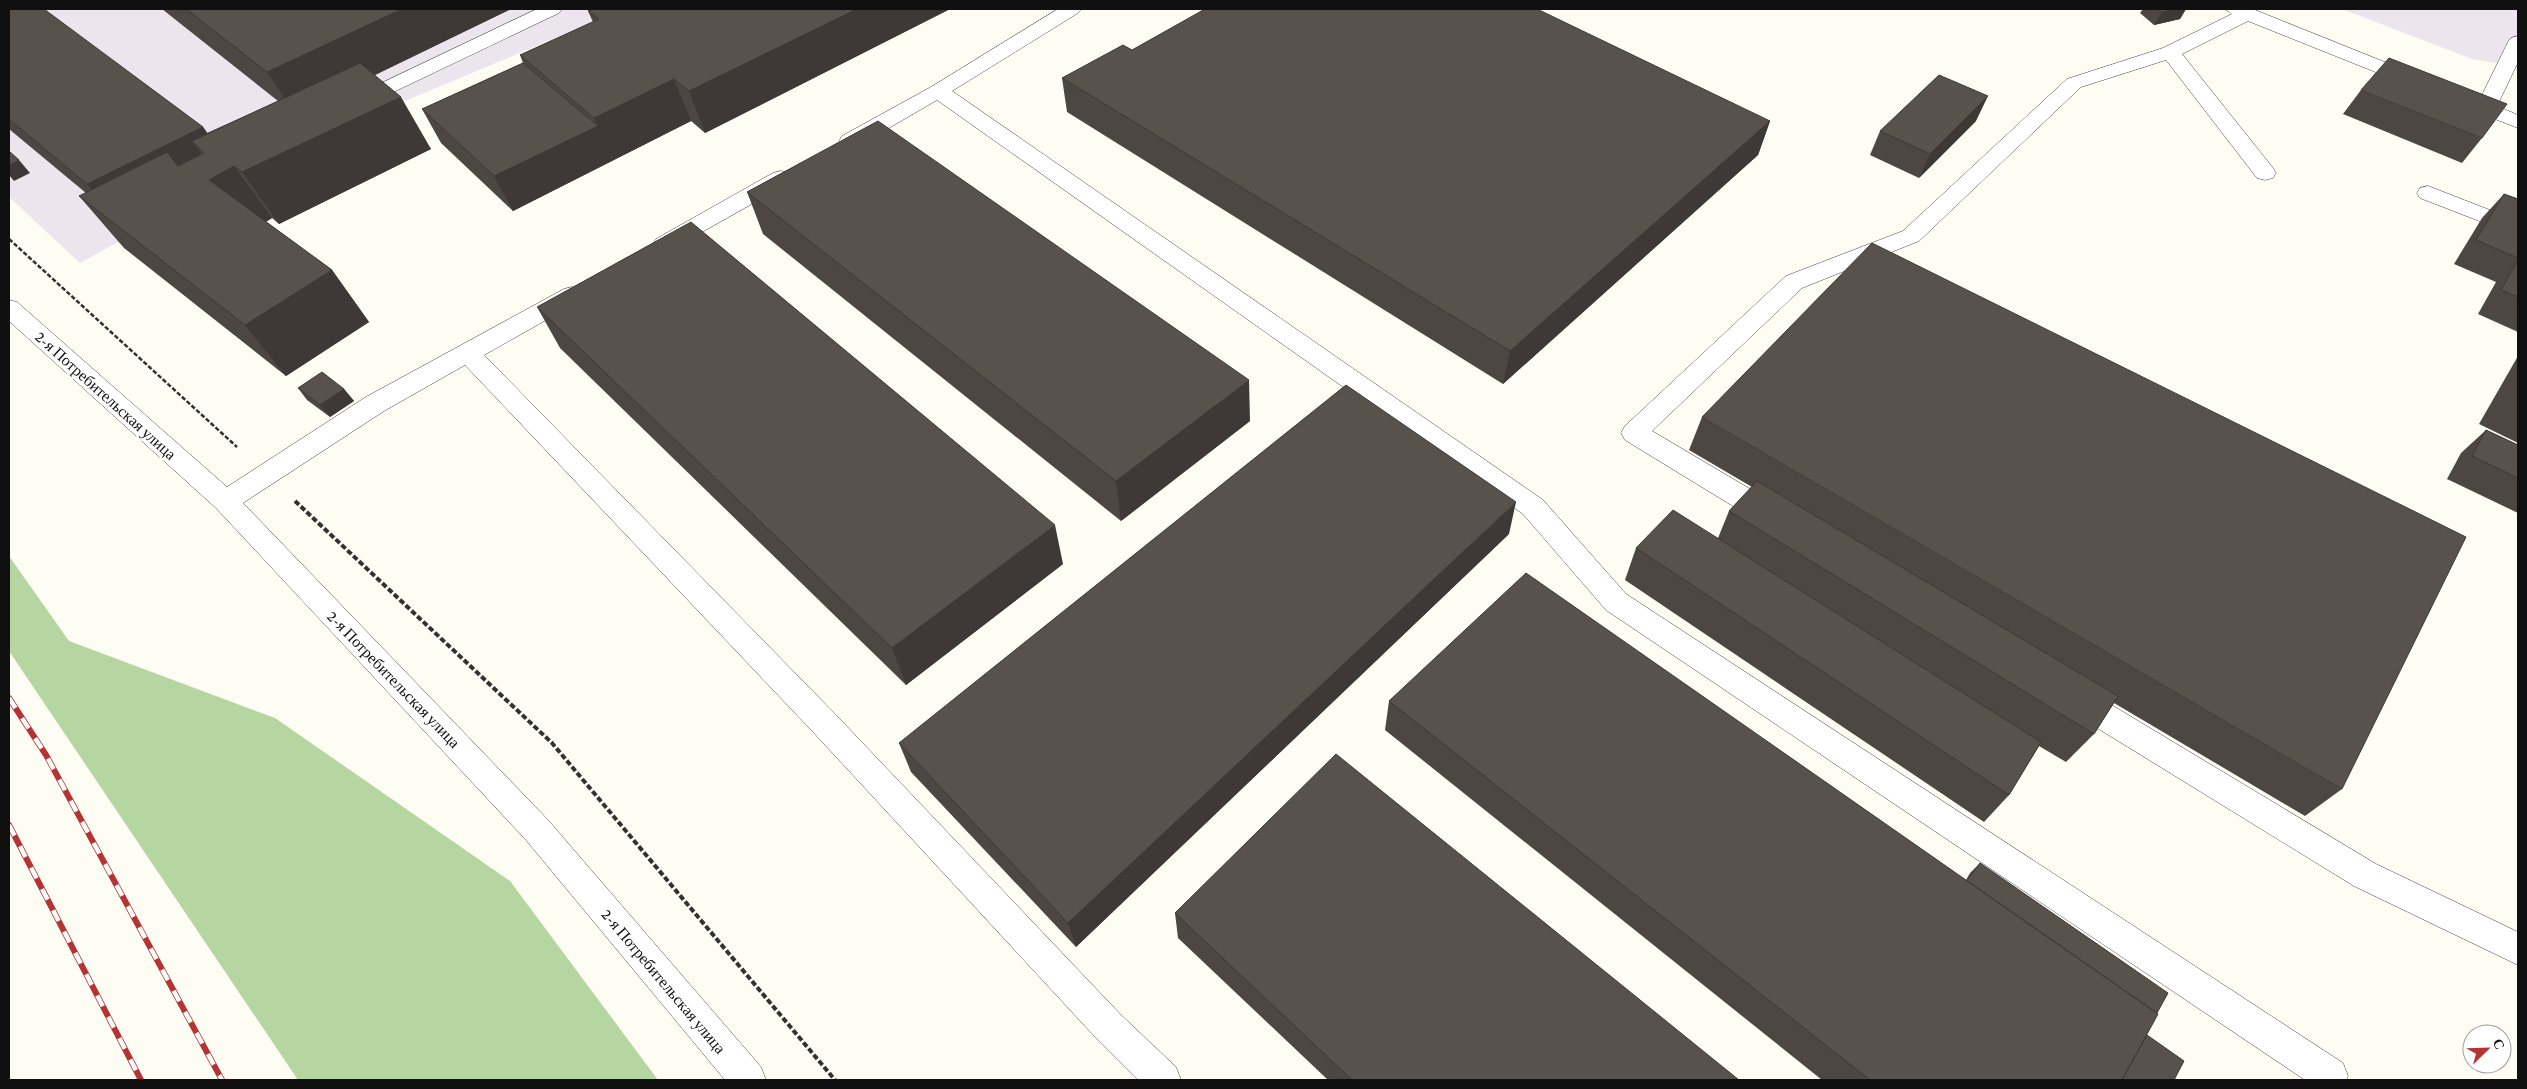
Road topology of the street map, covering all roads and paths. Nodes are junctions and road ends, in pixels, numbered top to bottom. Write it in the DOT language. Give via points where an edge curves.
graph roads {
  1 [pos="552,9"];
  2 [pos="1071,9"];
  3 [pos="2241,11"];
  4 [pos="2518,42"];
  5 [pos="2170,52"];
  6 [pos="938,92"];
  7 [pos="2485,109"];
  8 [pos="341,110"];
  9 [pos="2518,122"];
  10 [pos="834,150"];
  11 [pos="799,169"];
  12 [pos="2266,173"];
  13 [pos="2428,192"];
  14 [pos="2518,229"];
  15 [pos="9,239"];
  16 [pos="642,256"];
  17 [pos="590,285"];
  18 [pos="9,308"];
  19 [pos="468,353"];
  20 [pos="267,474"];
  21 [pos="225,501"];
  22 [pos="1796,530"];
  23 [pos="2050,684"];
  24 [pos="2518,949"];
  25 [pos="748,1080"];
  26 [pos="835,1080"];
  27 [pos="1163,1080"];
  28 [pos="2328,1080"];
  1 -- 8 [label="street"];
  2 -- 6 [label="street"];
  3 -- 5 [label="street"];
  3 -- 7 [label="street"];
  4 -- 7 [label="street"];
  5 -- 12 [label="street"];
  5 -- 22 [label="street" via="2074,83 1911,236 1794,282 1634,433"];
  6 -- 10 [label="street"];
  6 -- 28 [label="street" via="1533,507 1616,602 2330,1076"];
  7 -- 9 [label="street"];
  11 -- 16 [label="street"];
  13 -- 14 [label="street"];
  15 -- 20 [label="path"];
  17 -- 19 [label="street"];
  18 -- 21 [label="street, 2-я Потребительская улица"];
  19 -- 20 [label="street" via="376,404"];
  19 -- 27 [label="street"];
  20 -- 21 [label="street"];
  20 -- 26 [label="path" via="552,743"];
  21 -- 25 [label="street, 2-я Потребительская улица" via="537,830"];
  23 -- 24 [label="street" via="2365,874"];
}
